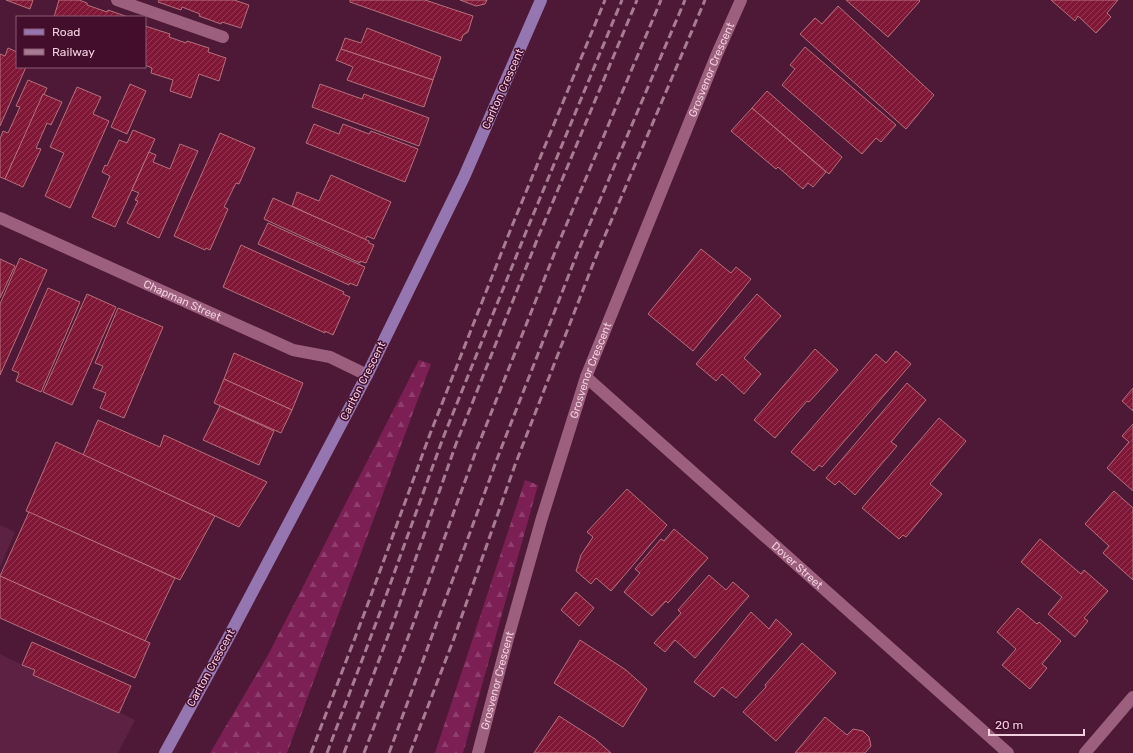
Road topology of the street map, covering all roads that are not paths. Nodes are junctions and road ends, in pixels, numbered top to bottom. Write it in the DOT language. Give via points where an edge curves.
graph roads {
  1 [pos="116,0"];
  2 [pos="541,0"];
  3 [pos="741,0"];
  4 [pos="223,38"];
  5 [pos="0,218"];
  6 [pos="367,375"];
  7 [pos="586,377"];
  8 [pos="1133,697"];
  9 [pos="165,753"];
  10 [pos="478,753"];
  11 [pos="1008,753"];
  12 [pos="1085,753"];
  1 -- 4 [label="street"];
  2 -- 6 [label="main road, Carlton Crescent" via="464,177"];
  3 -- 7 [label="street, Grosvenor Crescent"];
  5 -- 6 [label="street, Chapman Street" via="293,350 330,357"];
  6 -- 9 [label="main road, Carlton Crescent"];
  7 -- 10 [label="street, Grosvenor Crescent" via="541,521"];
  7 -- 11 [label="street, Dover Street"];
  8 -- 12 [label="street"];
}
